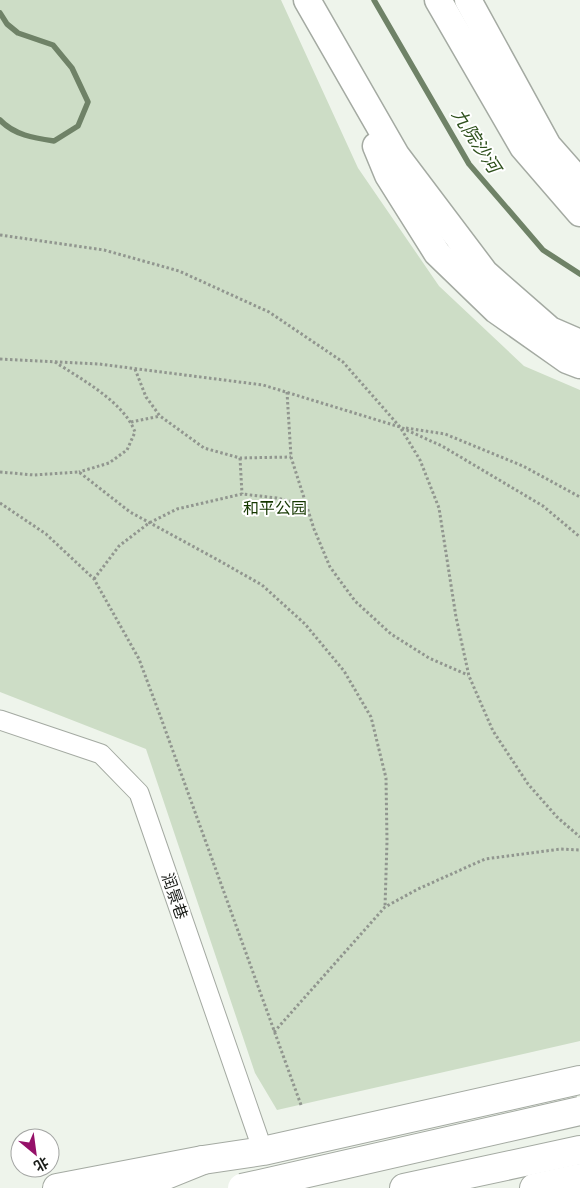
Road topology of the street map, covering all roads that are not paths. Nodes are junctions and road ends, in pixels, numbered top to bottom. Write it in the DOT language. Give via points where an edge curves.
graph roads {
  1 [pos="307,0"];
  2 [pos="438,0"];
  3 [pos="468,0"];
  4 [pos="326,33"];
  5 [pos="580,182"];
  6 [pos="580,213"];
  7 [pos="580,343"];
  8 [pos="580,365"];
  9 [pos="0,720"];
  10 [pos="580,1080"];
  11 [pos="580,1111"];
  12 [pos="580,1150"];
  13 [pos="263,1151"];
  14 [pos="203,1160"];
  15 [pos="580,1178"];
  16 [pos="57,1188"];
  17 [pos="134,1188"];
  18 [pos="242,1188"];
  19 [pos="404,1188"];
  20 [pos="534,1188"];
  1 -- 4 [label="main road"];
  2 -- 6 [label="main road" via="523,147"];
  3 -- 5 [label="main road" via="548,146"];
  4 -- 7 [label="main road" via="396,155 485,273 550,330"];
  4 -- 8 [label="main road" via="388,175 437,253 496,310 567,360"];
  9 -- 13 [label="street, 润景巷" via="100,754 139,793"];
  10 -- 13 [label="main road"];
  11 -- 18 [label="main road, bridge"];
  12 -- 19 [label="main road"];
  13 -- 14 [label="main road"];
  14 -- 16 [label="main road"];
  14 -- 17 [label="main road"];
  15 -- 20 [label="main road"];
}
